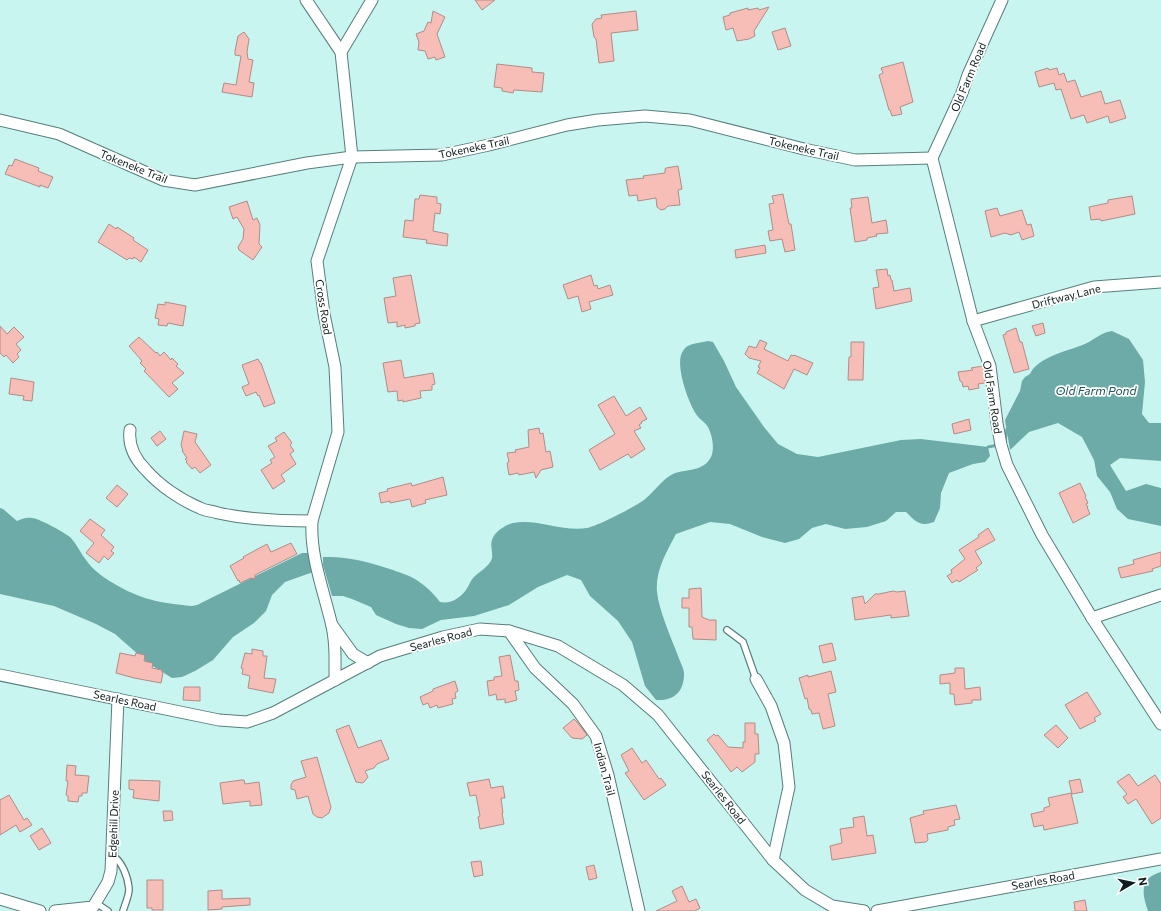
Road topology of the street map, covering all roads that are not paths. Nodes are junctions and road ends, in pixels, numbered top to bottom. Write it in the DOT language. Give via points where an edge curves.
graph roads {
  1 [pos="306,0"];
  2 [pos="372,0"];
  3 [pos="1002,0"];
  4 [pos="341,52"];
  5 [pos="0,120"];
  6 [pos="352,157"];
  7 [pos="932,158"];
  8 [pos="1161,282"];
  9 [pos="973,321"];
  10 [pos="130,430"];
  11 [pos="312,521"];
  12 [pos="1161,596"];
  13 [pos="1092,618"];
  14 [pos="332,624"];
  15 [pos="727,630"];
  16 [pos="510,631"];
  17 [pos="368,663"];
  18 [pos="0,675"];
  19 [pos="756,679"];
  20 [pos="335,680"];
  21 [pos="118,699"];
  22 [pos="1161,724"];
  23 [pos="112,854"];
  24 [pos="1161,859"];
  25 [pos="774,860"];
  26 [pos="0,899"];
  27 [pos="96,903"];
  28 [pos="40,911"];
  29 [pos="55,911"];
  30 [pos="108,911"];
  31 [pos="123,911"];
  32 [pos="639,911"];
  33 [pos="864,911"];
  34 [pos="878,911"];
  1 -- 4 [label="street, Cross Road"];
  2 -- 4 [label="street"];
  3 -- 7 [label="street, Old Farm Road"];
  4 -- 6 [label="street, Cross Road"];
  5 -- 6 [label="street, Tokeneke Trail" via="59,134 163,180 195,185"];
  6 -- 7 [label="street, Tokeneke Trail" via="442,155 567,125 645,116 690,120 855,160"];
  6 -- 11 [label="street, Cross Road" via="318,261 324,314 335,367 338,432"];
  7 -- 9 [label="street, Old Farm Road"];
  8 -- 9 [label="street, Driftway Lane" via="1094,287"];
  9 -- 13 [label="street, Old Farm Road" via="990,366 997,423 1007,465 1042,535"];
  10 -- 11 [label="street" via="129,440 138,462 150,476 173,494 201,509 273,521"];
  11 -- 14 [label="street, Cross Road" via="311,536"];
  12 -- 13 [label="street"];
  13 -- 22 [label="street, Old Farm Road"];
  14 -- 17 [label="street, Cross Road" via="353,654"];
  14 -- 20 [label="street, Cross Road"];
  15 -- 19 [label="lane" via="743,642"];
  16 -- 17 [label="street, Searles Road" via="480,629 443,637 380,656"];
  16 -- 25 [label="street, Searles Road" via="558,646 623,685 658,715"];
  16 -- 32 [label="street, Indian Trail" via="534,668 573,704 596,736 608,775"];
  17 -- 20 [label="street, Searles Road"];
  18 -- 21 [label="street, Searles Road"];
  19 -- 25 [label="street" via="771,706 784,743 789,787"];
  20 -- 21 [label="street, Searles Road" via="273,712 247,722 219,720"];
  21 -- 23 [label="street, Edgehill Drive"];
  23 -- 27 [label="street, Edgehill Drive" via="108,882"];
  23 -- 31 [label="lane" via="118,859 126,875 129,890"];
  24 -- 34 [label="street, Searles Road"];
  25 -- 33 [label="street, Searles Road" via="805,890 832,906"];
  26 -- 28 [label="street"];
  27 -- 29 [label="street" via="93,907"];
  27 -- 30 [label="lane"];
}
